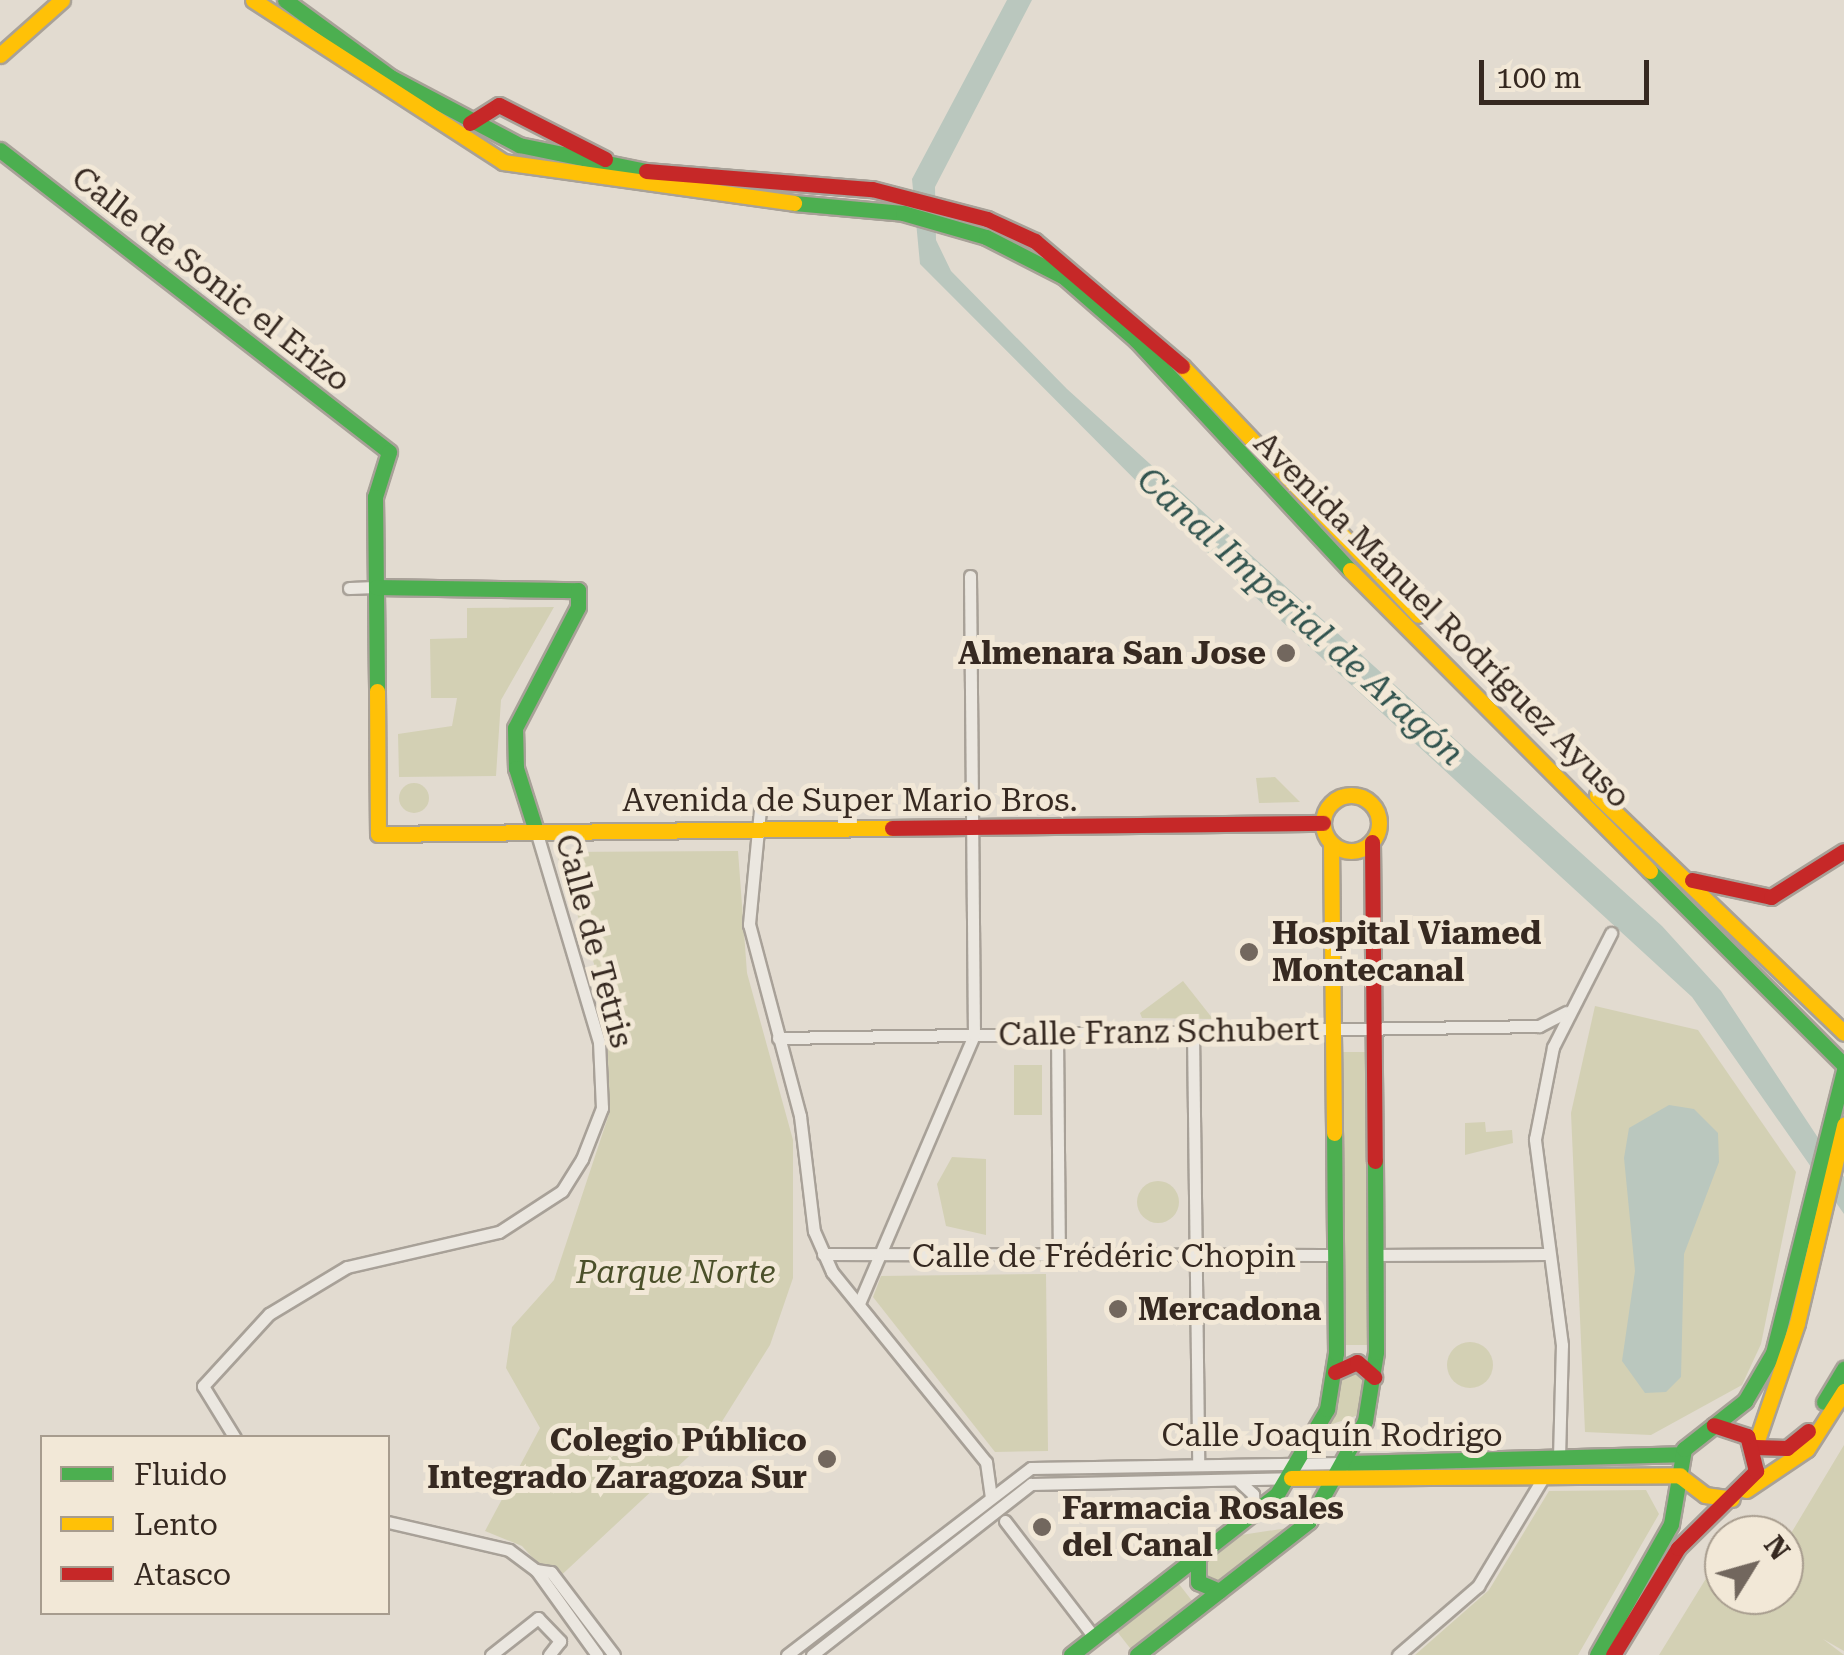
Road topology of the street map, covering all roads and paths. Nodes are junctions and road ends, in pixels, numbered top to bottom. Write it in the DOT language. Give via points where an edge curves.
graph roads {
  1 [pos="62,0"];
  2 [pos="253,0"];
  3 [pos="285,0"];
  4 [pos="0,55"];
  5 [pos="470,123"];
  6 [pos="0,150"];
  7 [pos="619,168"];
  8 [pos="970,576"];
  9 [pos="376,587"];
  10 [pos="350,588"];
  11 [pos="760,799"];
  12 [pos="1323,823"];
  13 [pos="972,827"];
  14 [pos="752,829"];
  15 [pos="536,830"];
  16 [pos="1372,842"];
  17 [pos="1332,844"];
  18 [pos="1844,851"];
  19 [pos="1683,877"];
  20 [pos="1611,934"];
  21 [pos="1567,1012"];
  22 [pos="1372,1029"];
  23 [pos="1544,1029"];
  24 [pos="1332,1030"];
  25 [pos="1192,1032"];
  26 [pos="1844,1033"];
  27 [pos="1057,1034"];
  28 [pos="974,1035"];
  29 [pos="778,1038"];
  30 [pos="1553,1047"];
  31 [pos="1844,1068"];
  32 [pos="1844,1125"];
  33 [pos="823,1254"];
  34 [pos="1547,1254"];
  35 [pos="1196,1255"];
  36 [pos="1334,1255"];
  37 [pos="1375,1255"];
  38 [pos="1060,1256"];
  39 [pos="874,1258"];
  40 [pos="860,1301"];
  41 [pos="1791,1321"];
  42 [pos="1844,1369"];
  43 [pos="1334,1372"];
  44 [pos="1374,1377"];
  45 [pos="1844,1390"];
  46 [pos="1714,1425"];
  47 [pos="233,1435"];
  48 [pos="1760,1444"];
  49 [pos="1682,1454"];
  50 [pos="1559,1458"];
  51 [pos="1198,1463"];
  52 [pos="1301,1464"];
  53 [pos="1344,1470"];
  54 [pos="1544,1476"];
  55 [pos="1680,1476"];
  56 [pos="1291,1478"];
  57 [pos="1240,1482"];
  58 [pos="1739,1494"];
  59 [pos="991,1496"];
  60 [pos="1254,1512"];
  61 [pos="1006,1521"];
  62 [pos="390,1522"];
  63 [pos="1198,1556"];
  64 [pos="536,1570"];
  65 [pos="1219,1591"];
  66 [pos="1094,1637"];
  67 [pos="606,1644"];
  68 [pos="595,1654"];
  69 [pos="816,1654"];
  70 [pos="491,1655"];
  71 [pos="549,1655"];
  72 [pos="614,1655"];
  73 [pos="787,1655"];
  74 [pos="1071,1655"];
  75 [pos="1136,1655"];
  76 [pos="1398,1655"];
  77 [pos="1596,1655"];
  78 [pos="1613,1655"];
  1 -- 4 [label="main road"];
  2 -- 31 [label="main road, Avenida Manuel Rodríguez Ayuso" via="426,120 503,162 648,189 876,208 986,237 1064,277 1112,316 1271,491"];
  3 -- 5 [label="main road"];
  5 -- 7 [label="main road"];
  5 -- 7 [label="main road" via="499,106"];
  6 -- 9 [label="main road, Calle de Sonic el Erizo" via="389,452 375,498"];
  7 -- 19 [label="main road, Avenida Manuel Rodríguez Ayuso" via="872,190 988,218 1112,296 1313,510"];
  8 -- 13 [label="street"];
  9 -- 10 [label="street"];
  9 -- 15 [label="main road, Avenida de Super Mario Bros." via="378,834"];
  9 -- 15 [label="main road, Calle de Tetris" via="572,586 580,594 515,728"];
  11 -- 14 [label="street"];
  12 -- 13 [label="main road, Avenida de Super Mario Bros."];
  12 -- 16 [label="main road" via="1334,800 1359,796 1378,816"];
  12 -- 17 [label="main road"];
  13 -- 14 [label="main road, Avenida de Super Mario Bros."];
  13 -- 28 [label="street"];
  14 -- 15 [label="main road, Avenida de Super Mario Bros."];
  14 -- 29 [label="street" via="749,924"];
  15 -- 47 [label="street, Calle de Tetris" via="598,1042 602,1108 582,1159 562,1192 499,1232 464,1246 384,1254 305,1289 242,1338 203,1386"];
  16 -- 17 [label="main road" via="1352,851"];
  16 -- 22 [label="main road"];
  17 -- 24 [label="main road"];
  18 -- 19 [label="main road" via="1771,897"];
  19 -- 26 [label="main road, Avenida Manuel Rodríguez Ayuso"];
  20 -- 21 [label="street"];
  21 -- 23 [label="street, Calle Franz Schubert"];
  21 -- 30 [label="street"];
  22 -- 23 [label="street, Calle Franz Schubert"];
  22 -- 24 [label="street, Calle Franz Schubert"];
  22 -- 37 [label="main road"];
  23 -- 30 [label="street"];
  24 -- 25 [label="street, Calle Franz Schubert"];
  24 -- 36 [label="main road"];
  25 -- 27 [label="street, Calle Franz Schubert"];
  25 -- 35 [label="street"];
  27 -- 28 [label="street, Calle Franz Schubert"];
  27 -- 38 [label="street"];
  28 -- 29 [label="street, Calle Franz Schubert"];
  28 -- 39 [label="street"];
  29 -- 33 [label="street"];
  30 -- 34 [label="street" via="1534,1165"];
  31 -- 41 [label="main road"];
  32 -- 41 [label="main road"];
  33 -- 39 [label="street, Calle de Frédéric Chopin"];
  33 -- 40 [label="street"];
  34 -- 37 [label="street"];
  34 -- 50 [label="street" via="1562,1345"];
  35 -- 36 [label="street, Calle de Frédéric Chopin"];
  35 -- 38 [label="street, Calle de Frédéric Chopin"];
  35 -- 51 [label="street"];
  36 -- 43 [label="main road"];
  37 -- 44 [label="main road"];
  38 -- 39 [label="street, Calle de Frédéric Chopin"];
  39 -- 40 [label="street"];
  40 -- 59 [label="street" via="986,1462"];
  41 -- 46 [label="main road" via="1752,1392"];
  41 -- 48 [label="main road"];
  42 -- 48 [label="main road" via="1803,1438"];
  43 -- 44 [label="main road" via="1357,1362"];
  43 -- 52 [label="main road"];
  44 -- 53 [label="main road"];
  45 -- 58 [label="main road" via="1807,1449"];
  46 -- 48 [label="main road"];
  46 -- 49 [label="main road"];
  48 -- 58 [label="main road"];
  49 -- 50 [label="main road, Calle Joaquín Rodrigo"];
  49 -- 55 [label="main road"];
  50 -- 53 [label="main road, Calle Joaquín Rodrigo"];
  51 -- 52 [label="street, Calle Joaquín Rodrigo"];
  51 -- 59 [label="street, Calle Joaquín Rodrigo" via="1040,1466"];
  52 -- 53 [label="street, Calle Joaquín Rodrigo"];
  52 -- 56 [label="main road"];
  53 -- 54 [label="main road, Calle Joaquín Rodrigo"];
  53 -- 56 [label="main road, Calle Joaquín Rodrigo"];
  53 -- 65 [label="main road" via="1309,1521"];
  54 -- 55 [label="main road, Calle Joaquín Rodrigo"];
  54 -- 76 [label="street" via="1478,1586"];
  55 -- 58 [label="main road" via="1705,1495"];
  55 -- 77 [label="main road" via="1671,1524"];
  56 -- 57 [label="street, Calle Joaquín Rodrigo"];
  56 -- 60 [label="main road"];
  57 -- 60 [label="street, Calle Joaquín Rodrigo" via="1254,1494"];
  57 -- 69 [label="street, Calle Joaquín Rodrigo" via="1027,1486"];
  58 -- 78 [label="main road" via="1678,1548"];
  59 -- 73 [label="street, Calle Joaquín Rodrigo"];
  60 -- 63 [label="main road"];
  61 -- 66 [label="street"];
  62 -- 64 [label="street" via="474,1537"];
  63 -- 65 [label="main road" via="1198,1582"];
  63 -- 66 [label="main road"];
  64 -- 67 [label="street" via="551,1572"];
  64 -- 68 [label="street"];
  65 -- 75 [label="main road"];
  66 -- 74 [label="main road"];
  67 -- 68 [label="street"];
  67 -- 72 [label="street"];
  70 -- 71 [label="street" via="538,1618 560,1641"];
}
